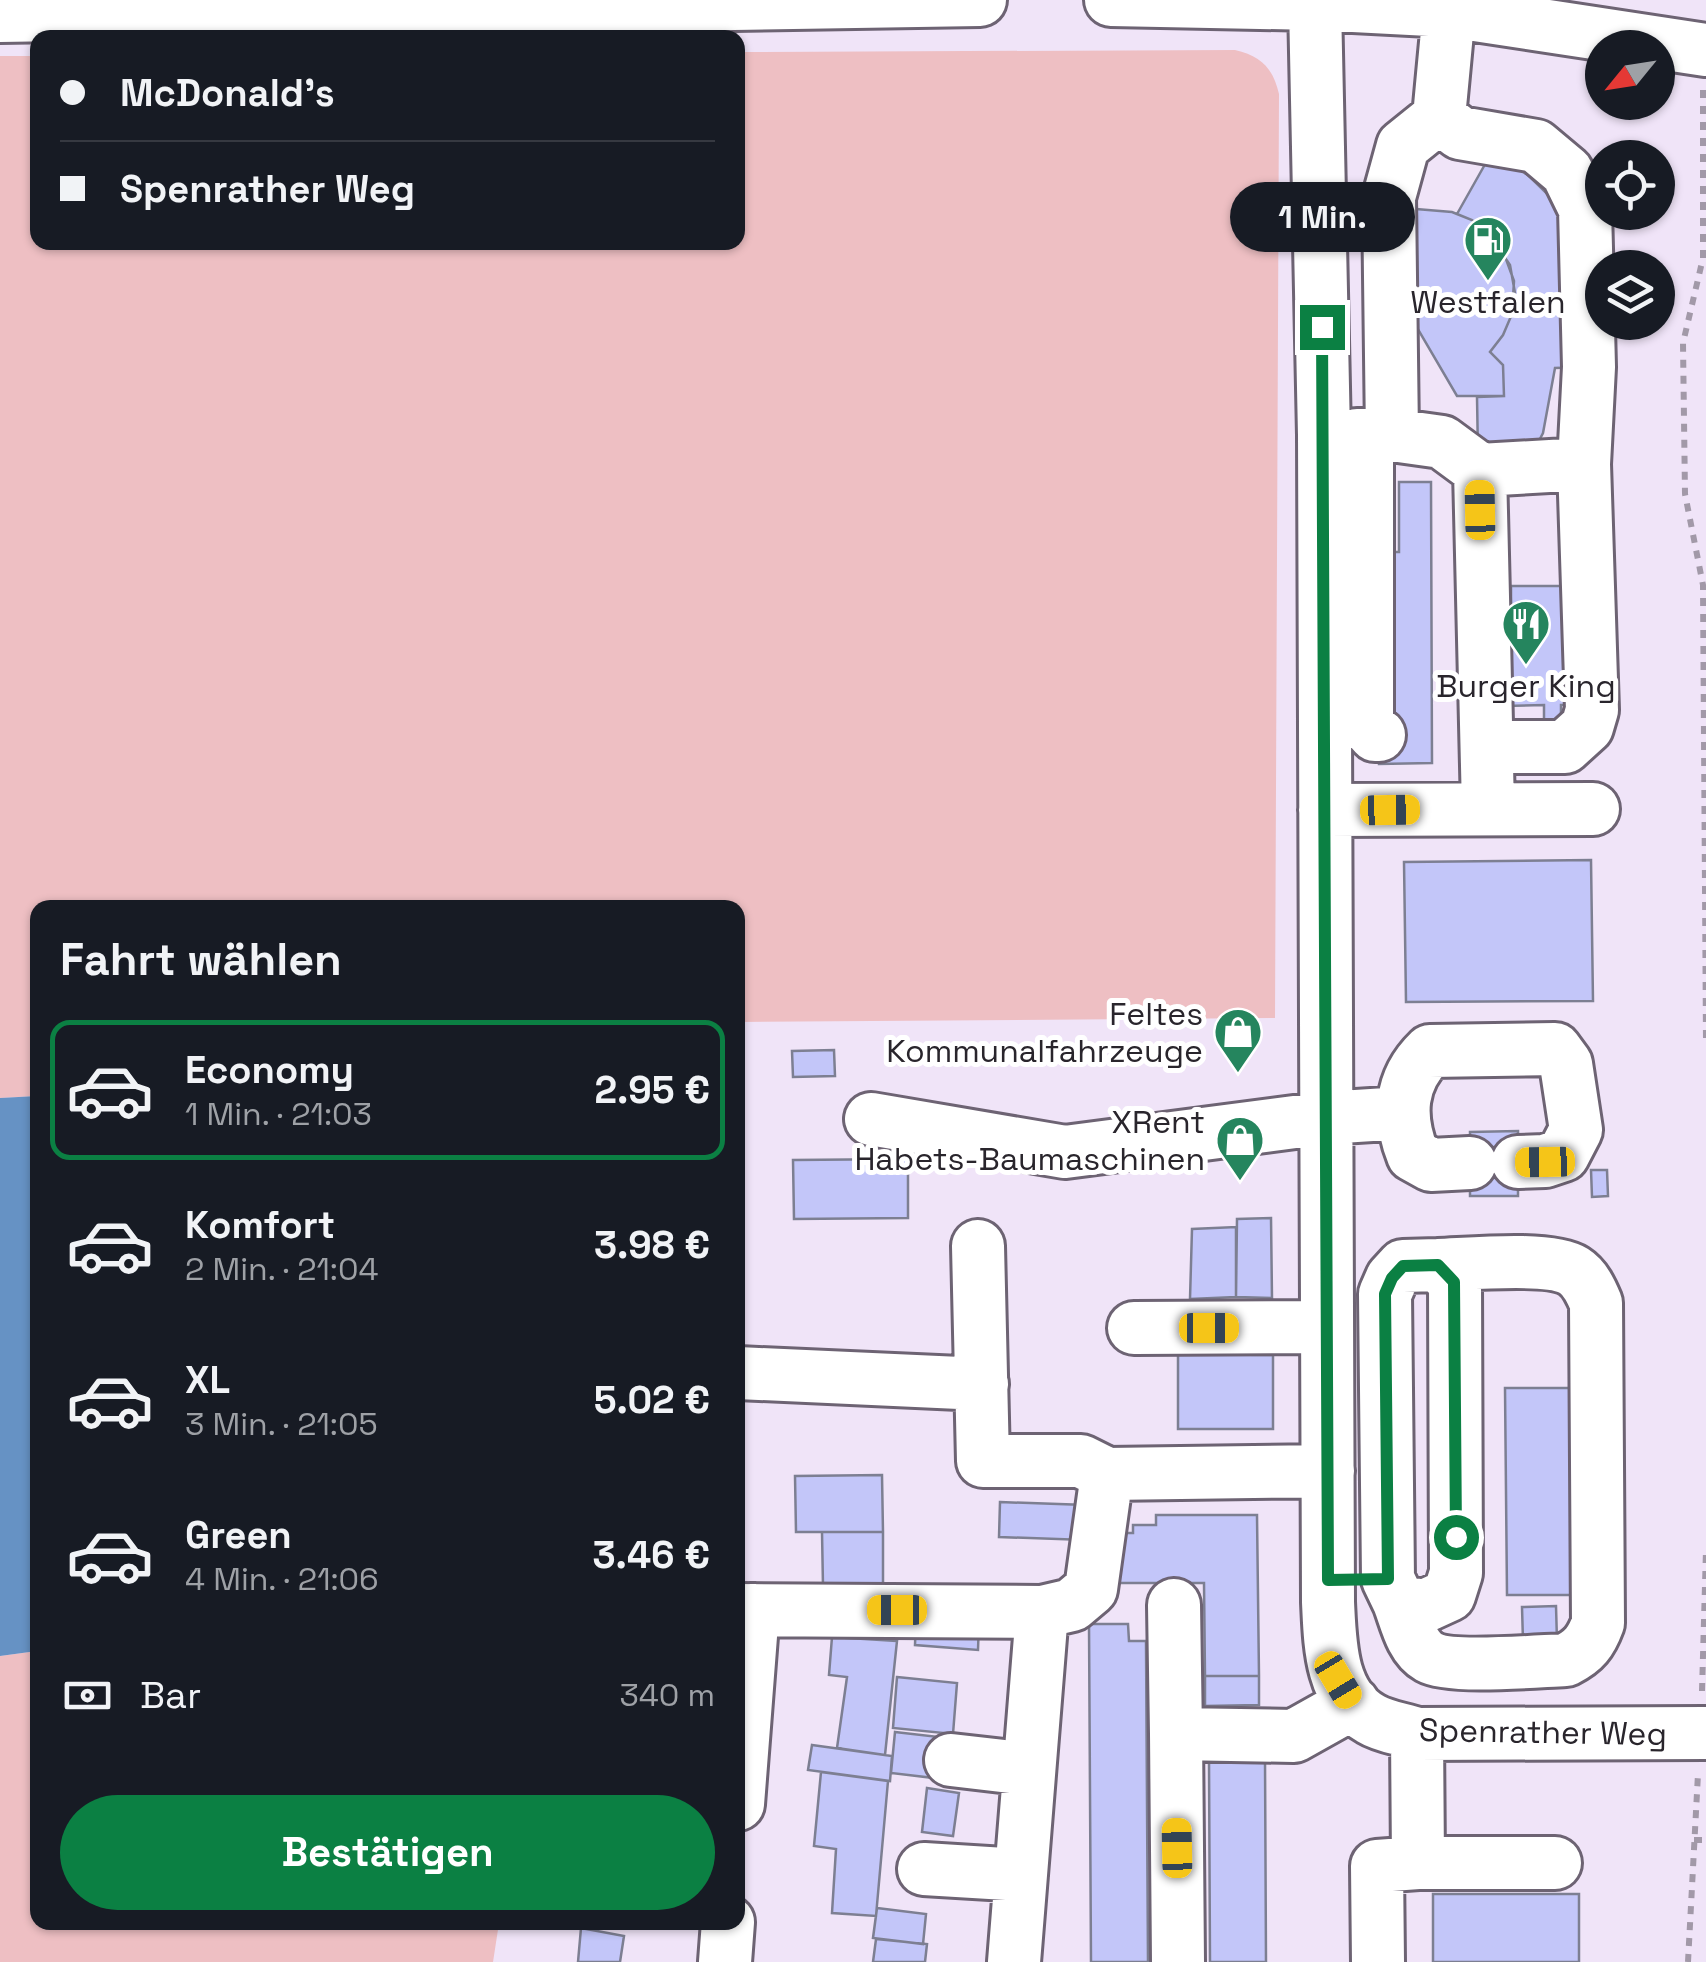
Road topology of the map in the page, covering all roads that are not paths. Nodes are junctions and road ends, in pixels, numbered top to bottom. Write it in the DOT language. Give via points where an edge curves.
graph roads {
  1 [pos="980,0"];
  2 [pos="1111,0"];
  3 [pos="1320,3"];
  4 [pos="331,4"];
  5 [pos="154,6"];
  6 [pos="1449,11"];
  7 [pos="0,16"];
  8 [pos="1704,50"];
  9 [pos="1439,118"];
  10 [pos="1368,435"];
  11 [pos="1584,464"];
  12 [pos="1480,470"];
  13 [pos="1391,552"];
  14 [pos="1379,735"];
  15 [pos="1487,747"];
  16 [pos="1488,808"];
  17 [pos="1593,808"];
  18 [pos="1325,810"];
  19 [pos="1403,1113"];
  20 [pos="1325,1118"];
  21 [pos="871,1119"];
  22 [pos="978,1246"];
  23 [pos="1438,1265"];
  24 [pos="1326,1327"];
  25 [pos="1134,1328"];
  26 [pos="745,1373"];
  27 [pos="982,1384"];
  28 [pos="1328,1471"];
  29 [pos="1108,1474"];
  30 [pos="1328,1580"];
  31 [pos="1394,1590"];
  32 [pos="1174,1606"];
  33 [pos="745,1610"];
  34 [pos="1042,1612"];
  35 [pos="1352,1704"];
  36 [pos="1706,1733"];
  37 [pos="1176,1734"];
  38 [pos="1417,1734"];
  39 [pos="951,1760"];
  40 [pos="1030,1770"];
  41 [pos="1418,1863"];
  42 [pos="1555,1863"];
  43 [pos="924,1869"];
  44 [pos="1021,1874"];
  45 [pos="727,1930"];
  46 [pos="725,1962"];
  47 [pos="1014,1962"];
  48 [pos="1178,1962"];
  49 [pos="1378,1962"];
  1 -- 4 [label="street"];
  2 -- 3 [label="street"];
  3 -- 6 [label="street"];
  3 -- 10 [label="street"];
  4 -- 5 [label="street"];
  5 -- 7 [label="street"];
  6 -- 8 [label="street"];
  6 -- 9 [label="street"];
  9 -- 10 [label="street" via="1403,146 1389,197"];
  9 -- 11 [label="street" via="1460,133 1536,146 1568,172 1585,210"];
  10 -- 12 [label="street" via="1442,442"];
  10 -- 13 [label="street"];
  10 -- 14 [label="street" via="1367,726"];
  10 -- 18 [label="street"];
  11 -- 12 [label="street"];
  11 -- 15 [label="street" via="1592,710 1587,727 1565,748"];
  12 -- 15 [label="street"];
  15 -- 16 [label="street"];
  16 -- 17 [label="street"];
  16 -- 18 [label="street"];
  18 -- 20 [label="street"];
  19 -- 19 [label="street" via="1403,1091 1430,1051 1555,1048 1566,1064 1576,1130 1562,1155 1545,1162 1431,1165 1412,1155"];
  19 -- 20 [label="street"];
  20 -- 21 [label="street" via="1065,1152"];
  20 -- 24 [label="street"];
  22 -- 27 [label="street"];
  23 -- 31 [label="street" via="1403,1266 1385,1294"];
  23 -- 31 [label="street" via="1454,1282 1456,1573 1450,1595 1425,1606"];
  23 -- 31 [label="street" via="1554,1263 1575,1272 1596,1303 1598,1623 1592,1641 1566,1660 1452,1662 1430,1658 1414,1642"];
  24 -- 25 [label="street"];
  24 -- 28 [label="street"];
  26 -- 27 [label="street"];
  27 -- 29 [label="street" via="983,1461 1081,1460"];
  28 -- 29 [label="street"];
  28 -- 30 [label="street"];
  29 -- 34 [label="street" via="1091,1588 1072,1605"];
  30 -- 31 [label="street"];
  30 -- 35 [label="street" via="1331,1646"];
  32 -- 37 [label="street"];
  33 -- 34 [label="street"];
  34 -- 40 [label="street"];
  35 -- 37 [label="street" via="1294,1736"];
  35 -- 38 [label="street, Spenrather Weg" via="1372,1720"];
  36 -- 38 [label="street, Spenrather Weg"];
  37 -- 48 [label="street"];
  38 -- 41 [label="street"];
  39 -- 40 [label="street"];
  40 -- 44 [label="street"];
  41 -- 42 [label="street"];
  41 -- 49 [label="street" via="1377,1866"];
  43 -- 44 [label="street"];
  44 -- 47 [label="street"];
  45 -- 46 [label="street"];
}
